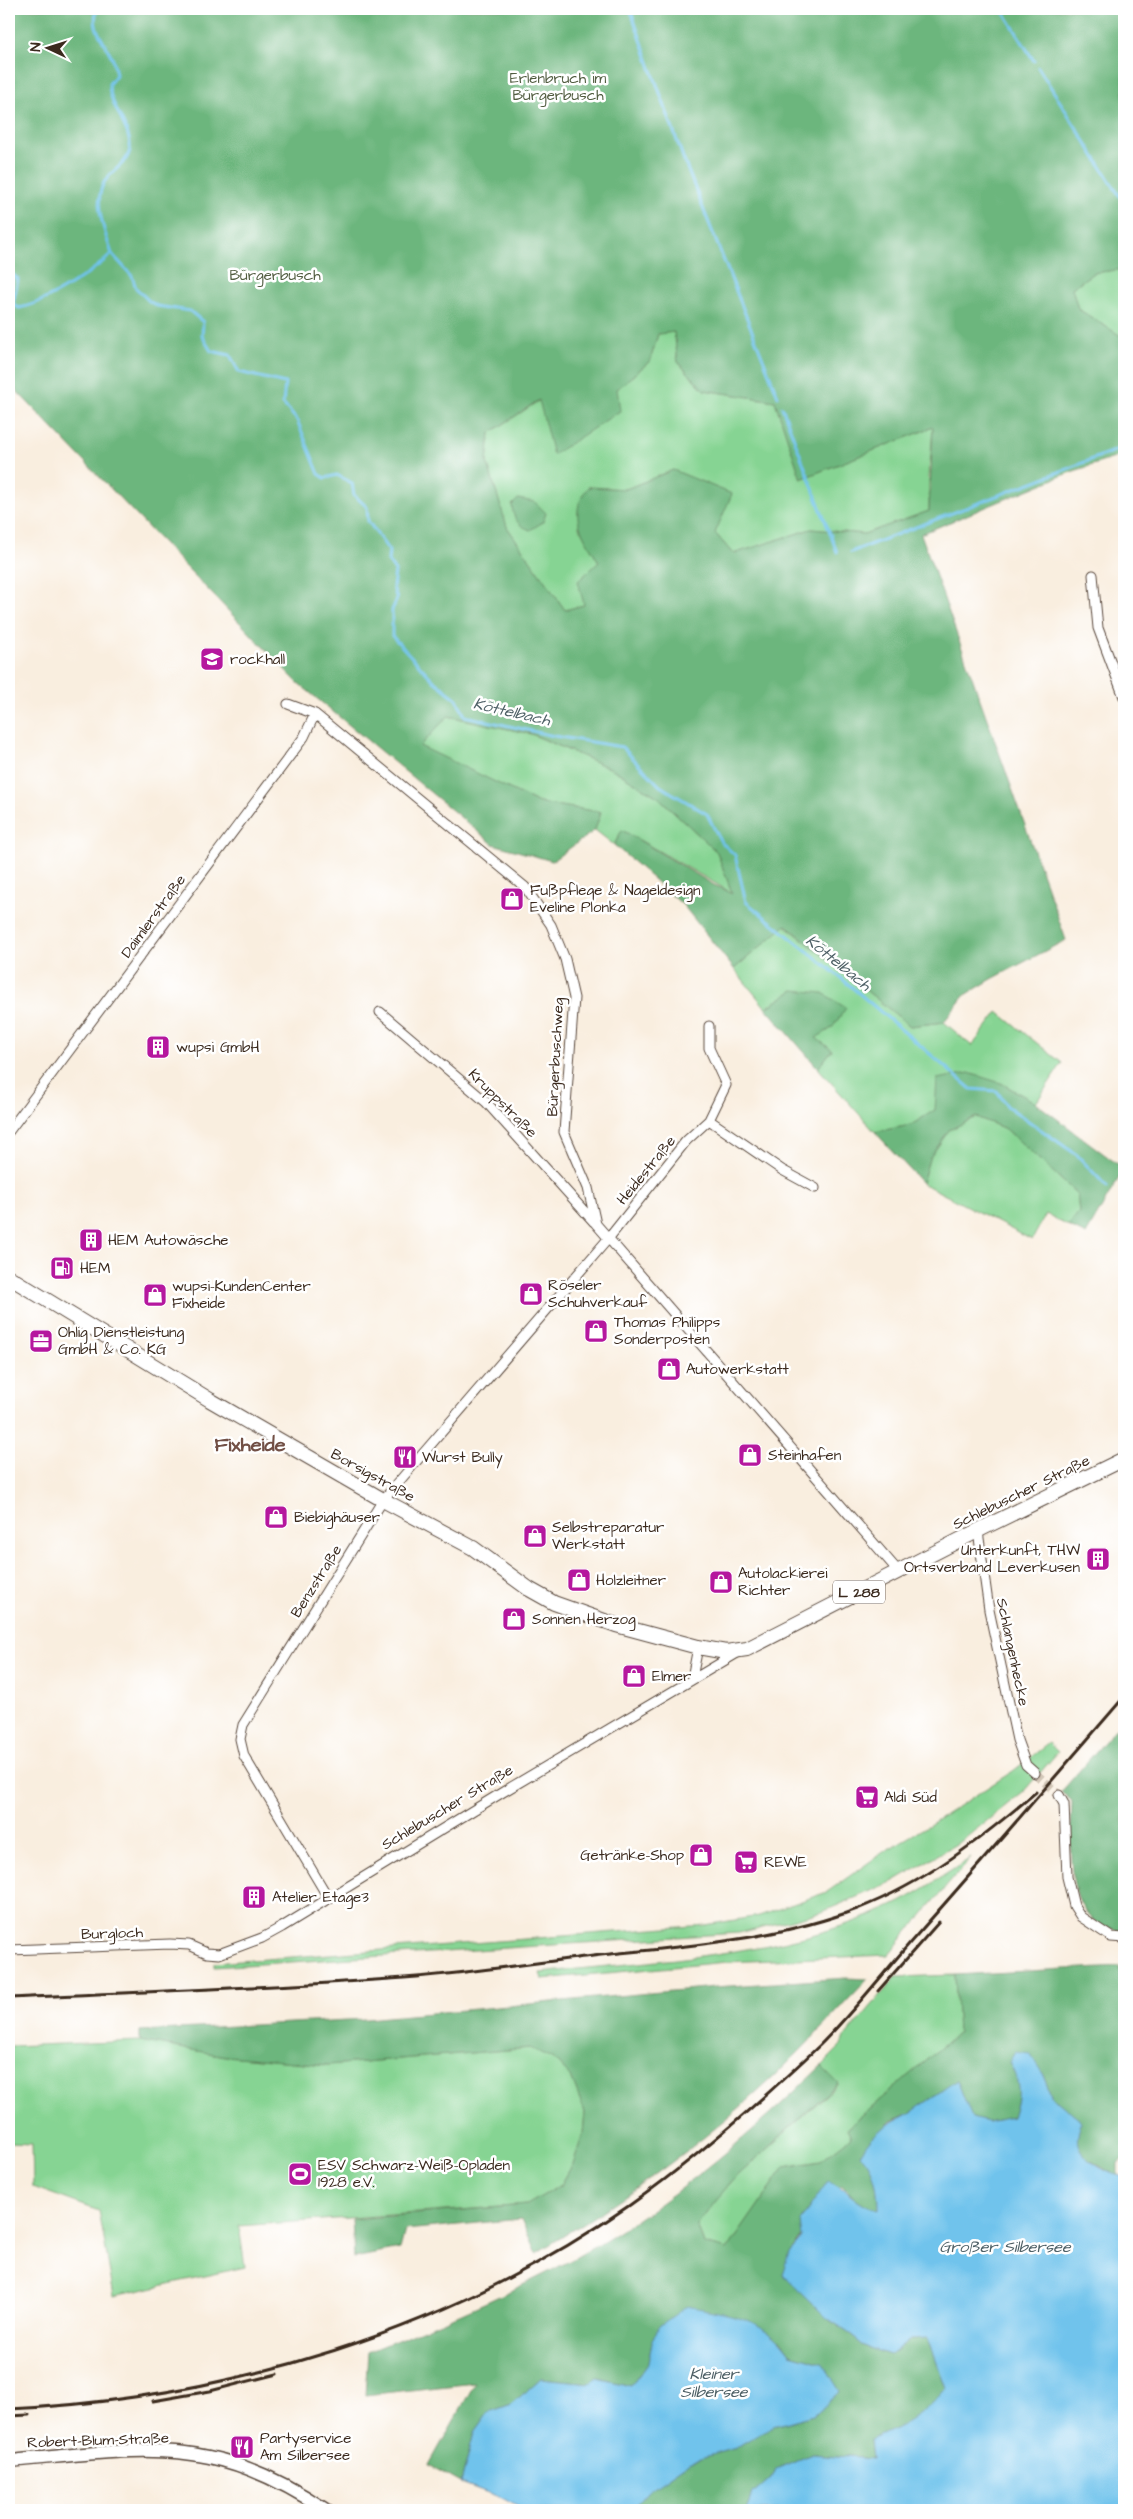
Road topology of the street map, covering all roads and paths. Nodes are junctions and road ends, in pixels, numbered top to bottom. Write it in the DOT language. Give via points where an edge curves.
graph roads {
  1 [pos="1093,575"];
  2 [pos="1124,696"];
  3 [pos="288,704"];
  4 [pos="314,714"];
  5 [pos="380,1012"];
  6 [pos="710,1026"];
  7 [pos="709,1120"];
  8 [pos="9,1131"];
  9 [pos="815,1188"];
  10 [pos="596,1224"];
  11 [pos="608,1239"];
  12 [pos="10,1278"];
  13 [pos="1124,1459"];
  14 [pos="382,1500"];
  15 [pos="978,1531"];
  16 [pos="899,1572"];
  17 [pos="698,1647"];
  18 [pos="739,1652"];
  19 [pos="692,1678"];
  20 [pos="1035,1773"];
  21 [pos="1059,1796"];
  22 [pos="328,1899"];
  23 [pos="1124,1938"];
  24 [pos="9,1950"];
  25 [pos="214,1955"];
  26 [pos="9,2461"];
  27 [pos="326,2510"];
  1 -- 2 [label="street" via="1098,628"];
  3 -- 4 [label="street, Bürgerbuschweg"];
  4 -- 8 [label="street, Daimlerstraße" via="304,738"];
  4 -- 10 [label="street, Bürgerbuschweg" via="525,887 551,926 565,959 574,998 564,1132 588,1188"];
  5 -- 10 [label="street, Kruppstraße" via="486,1102"];
  6 -- 7 [label="street, Heidestraße" via="709,1048 726,1085"];
  7 -- 9 [label="street" via="782,1170"];
  7 -- 11 [label="street, Heidestraße" via="686,1141"];
  10 -- 11 [label="street, Bürgerbuschweg"];
  11 -- 14 [label="street, Benzstraße"];
  11 -- 16 [label="street, Bürgerbuschweg"];
  12 -- 14 [label="main road, Borsigstraße / L 288"];
  13 -- 15 [label="main road, Schlebuscher Straße / L 288"];
  14 -- 17 [label="main road, Borsigstraße / L 288" via="473,1548 554,1603 616,1625"];
  14 -- 22 [label="street, Benzstraße" via="240,1734 244,1756"];
  15 -- 16 [label="main road, Schlebuscher Straße / L 288"];
  15 -- 20 [label="street, Schlangenhecke" via="988,1600 1017,1740 1026,1765"];
  16 -- 18 [label="main road, Schlebuscher Straße / L 288"];
  17 -- 18 [label="main road, Borsigstraße / L 288"];
  17 -- 19 [label="street"];
  18 -- 19 [label="street, Schlebuscher Straße"];
  19 -- 22 [label="street, Schlebuscher Straße"];
  21 -- 23 [label="street" via="1064,1804 1067,1877 1074,1906 1081,1917 1111,1937"];
  22 -- 25 [label="street, Schlebuscher Straße" via="262,1938"];
  24 -- 25 [label="street, Burgloch" via="170,1944 189,1945"];
  26 -- 27 [label="main road, Robert-Blum-Straße" via="157,2452 208,2456 264,2474"];
}
